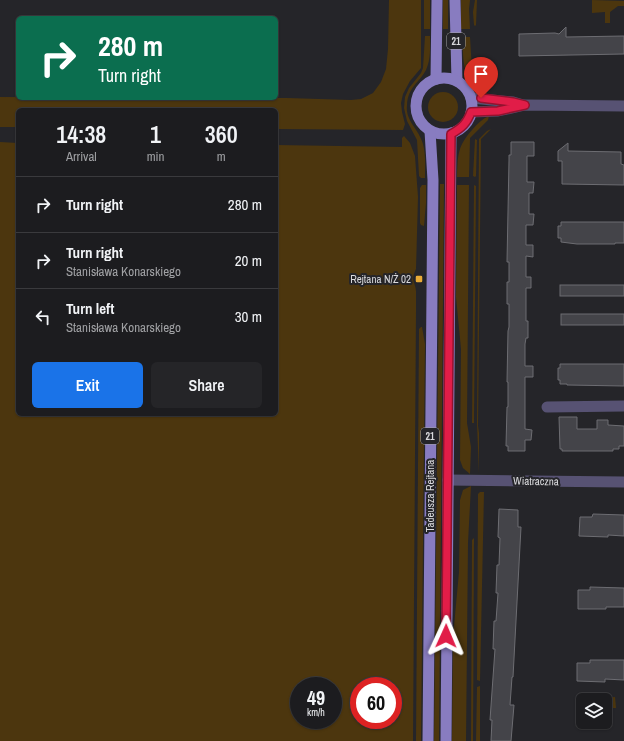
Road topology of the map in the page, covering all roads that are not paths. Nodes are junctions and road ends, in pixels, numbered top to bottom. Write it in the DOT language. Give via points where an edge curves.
graph roads {
  1 [pos="437,0"];
  2 [pos="455,0"];
  3 [pos="436,79"];
  4 [pos="457,81"];
  5 [pos="470,98"];
  6 [pos="525,105"];
  7 [pos="624,106"];
  8 [pos="471,112"];
  9 [pos="430,131"];
  10 [pos="451,134"];
  11 [pos="624,406"];
  12 [pos="547,407"];
  13 [pos="448,480"];
  14 [pos="624,482"];
  15 [pos="428,741"];
  16 [pos="446,741"];
  1 -- 3 [label="main road, 21"];
  2 -- 4 [label="main road, 21"];
  3 -- 4 [label="main road" via="447,78"];
  3 -- 9 [label="main road" via="426,84 419,92 415,103 416,114 421,124"];
  4 -- 5 [label="main road" via="463,85"];
  5 -- 6 [label="street"];
  5 -- 8 [label="main road"];
  6 -- 7 [label="street"];
  6 -- 8 [label="street" via="498,111"];
  8 -- 10 [label="main road" via="467,122"];
  9 -- 10 [label="main road"];
  9 -- 15 [label="main road, Tadeusza Rejtana / 21" via="433,180"];
  10 -- 13 [label="main road, Tadeusza Rejtana / 21"];
  11 -- 12 [label="street"];
  13 -- 14 [label="street, Wiatraczna"];
  13 -- 16 [label="main road, Tadeusza Rejtana / 21"];
}
